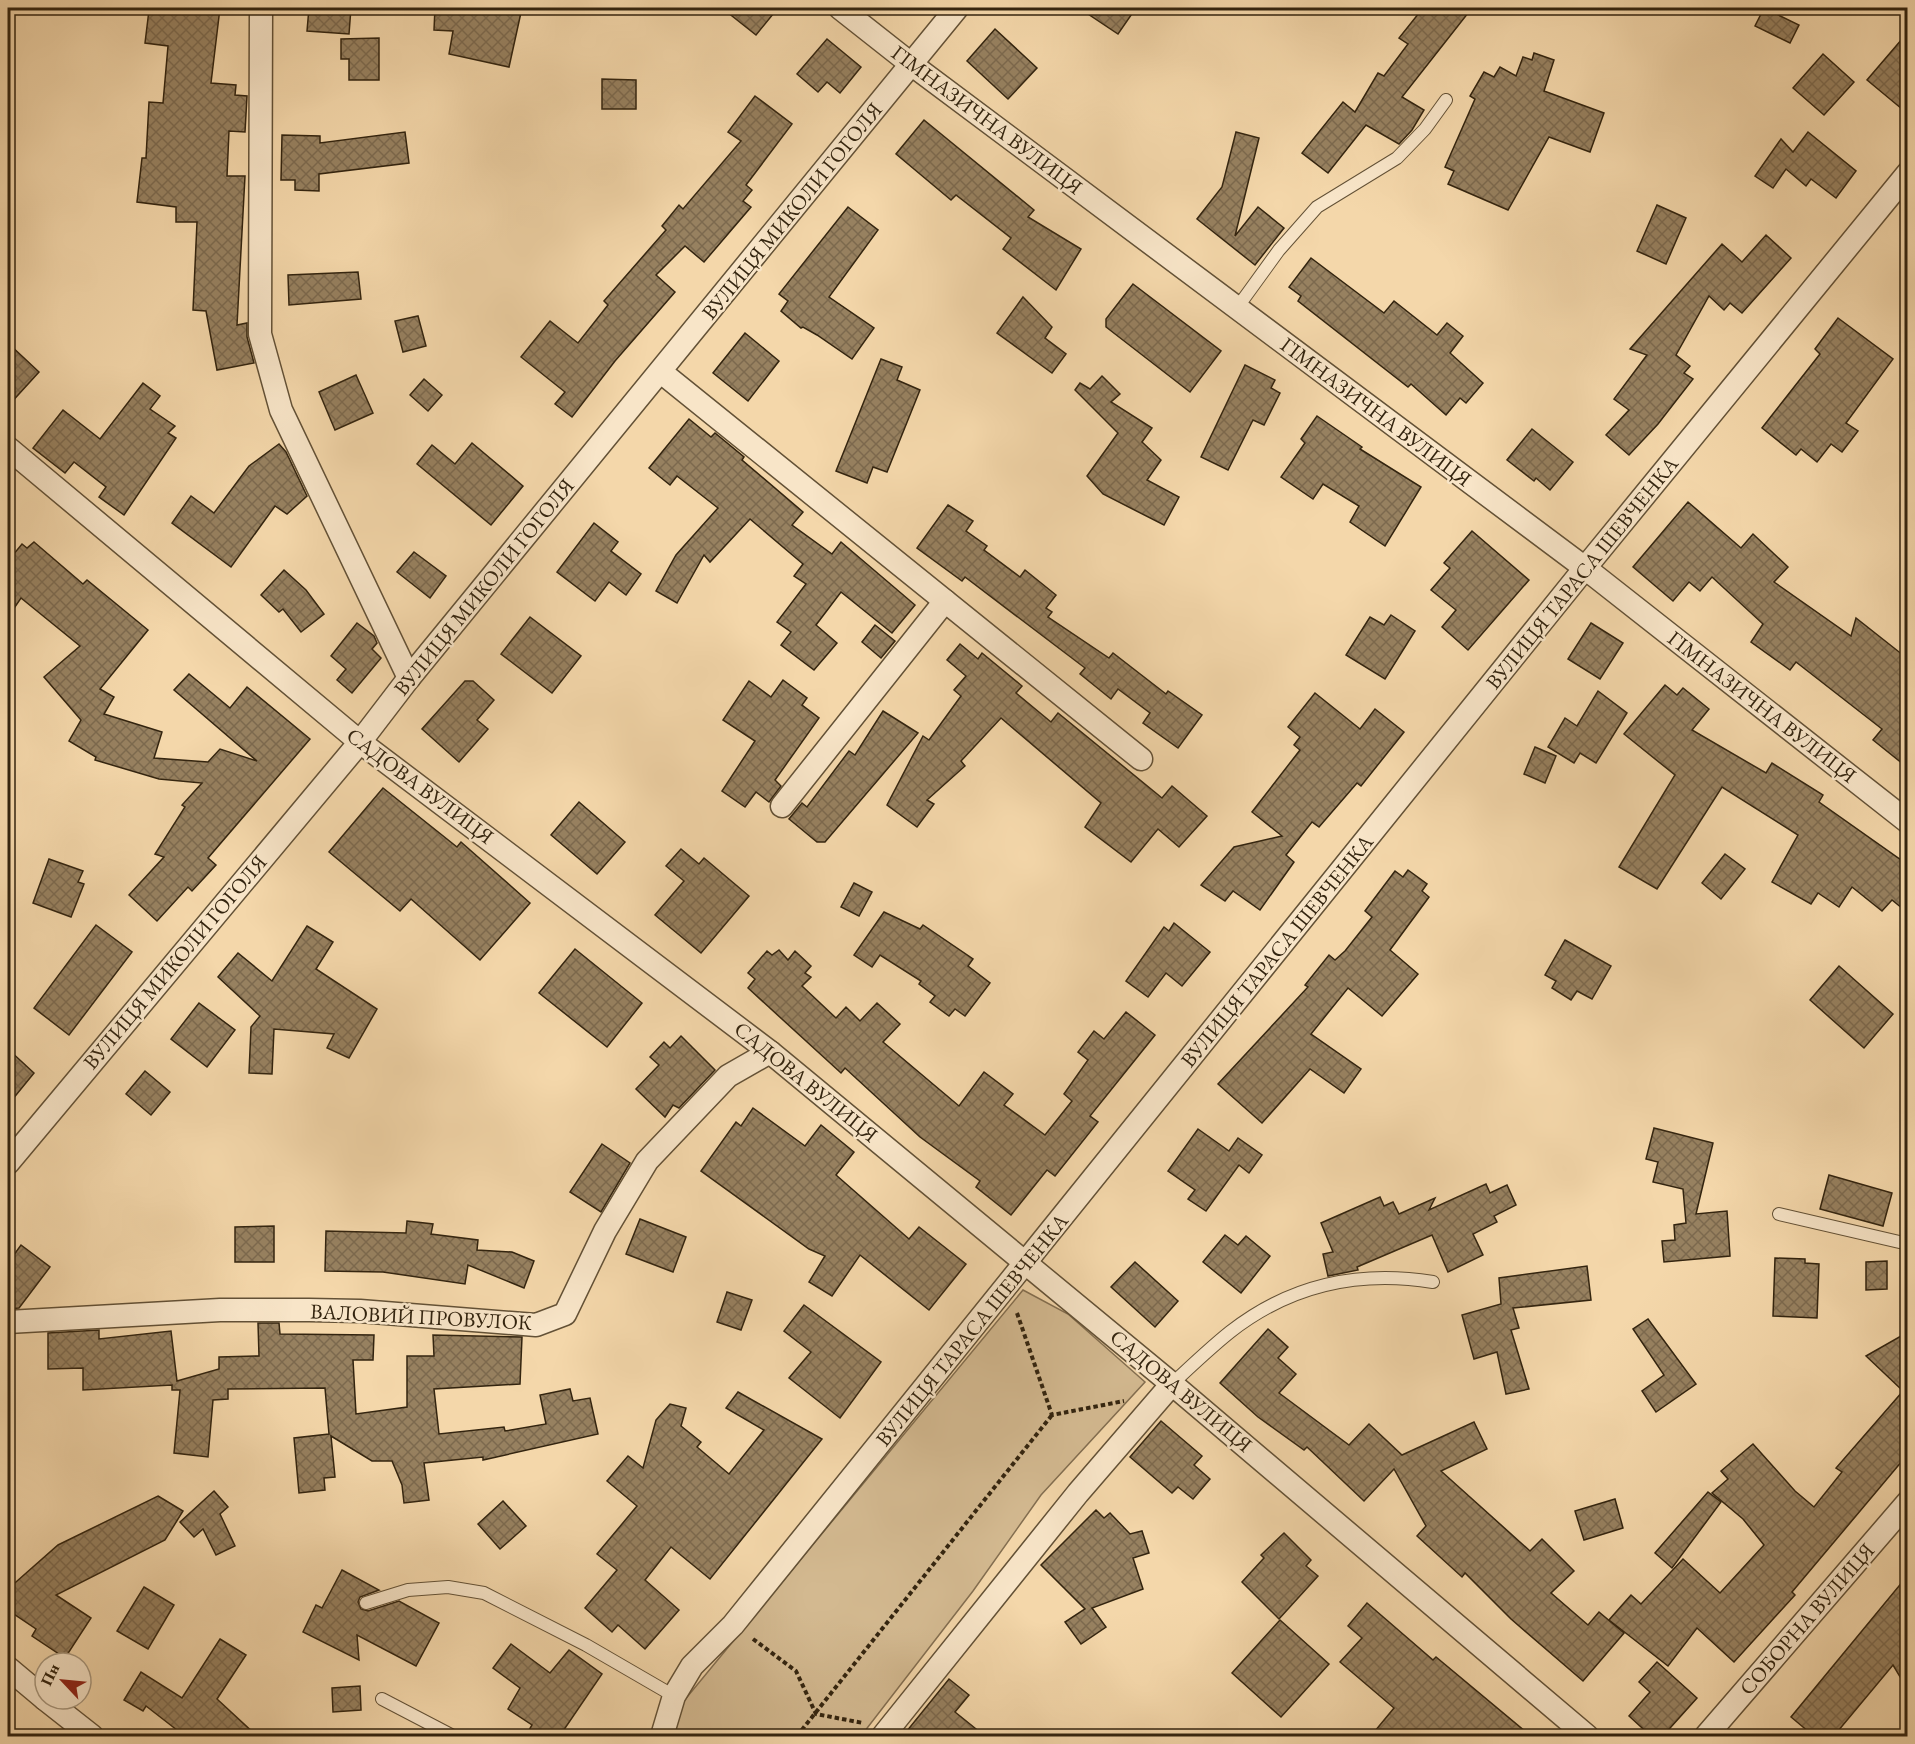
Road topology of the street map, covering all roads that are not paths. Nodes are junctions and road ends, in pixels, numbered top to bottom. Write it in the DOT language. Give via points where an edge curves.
graph roads {
  1 [pos="261,8"];
  2 [pos="840,8"];
  3 [pos="957,8"];
  4 [pos="911,64"];
  5 [pos="1446,100"];
  6 [pos="1908,173"];
  7 [pos="1237,308"];
  8 [pos="661,372"];
  9 [pos="10,456"];
  10 [pos="1585,568"];
  11 [pos="945,601"];
  12 [pos="409,678"];
  13 [pos="360,742"];
  14 [pos="1142,759"];
  15 [pos="782,806"];
  16 [pos="1908,822"];
  17 [pos="770,1052"];
  18 [pos="8,1163"];
  19 [pos="1779,1214"];
  20 [pos="1908,1244"];
  21 [pos="1027,1262"];
  22 [pos="1433,1282"];
  23 [pos="8,1322"];
  24 [pos="1167,1389"];
  25 [pos="1908,1502"];
  26 [pos="366,1603"];
  27 [pos="8,1668"];
  28 [pos="33,1689"];
  29 [pos="674,1696"];
  30 [pos="382,1699"];
  31 [pos="60,1711"];
  32 [pos="887,1732"];
  33 [pos="92,1737"];
  34 [pos="453,1737"];
  35 [pos="662,1737"];
  36 [pos="1587,1737"];
  37 [pos="1706,1737"];
  1 -- 12 [label="street" via="260,334 281,410"];
  2 -- 4 [label="street, ГІМНАЗИЧНА ВУЛИЦЯ"];
  3 -- 4 [label="street, ВУЛИЦЯ МИКОЛИ ГОГОЛЯ"];
  4 -- 7 [label="street, ГІМНАЗИЧНА ВУЛИЦЯ"];
  4 -- 8 [label="street, ВУЛИЦЯ МИКОЛИ ГОГОЛЯ"];
  5 -- 7 [label="lane" via="1397,158 1317,207 1279,250"];
  6 -- 10 [label="street, ВУЛИЦЯ ТАРАСА ШЕВЧЕНКА"];
  7 -- 10 [label="street, ГІМНАЗИЧНА ВУЛИЦЯ"];
  8 -- 11 [label="street"];
  8 -- 12 [label="street, ВУЛИЦЯ МИКОЛИ ГОГОЛЯ"];
  9 -- 13 [label="street, САДОВА ВУЛИЦЯ"];
  10 -- 16 [label="street, ГІМНАЗИЧНА ВУЛИЦЯ"];
  10 -- 21 [label="street, ВУЛИЦЯ ТАРАСА ШЕВЧЕНКА"];
  11 -- 14 [label="street"];
  11 -- 15 [label="street"];
  12 -- 13 [label="street, ВУЛИЦЯ МИКОЛИ ГОГОЛЯ"];
  13 -- 17 [label="street, САДОВА ВУЛИЦЯ"];
  13 -- 18 [label="street, ВУЛИЦЯ МИКОЛИ ГОГОЛЯ"];
  17 -- 21 [label="street, САДОВА ВУЛИЦЯ"];
  17 -- 23 [label="street, ВАЛОВИЙ ПРОВУЛОК" via="728,1076 647,1161 605,1230 566,1314 536,1326 360,1311 286,1310"];
  19 -- 20 [label="lane"];
  21 -- 24 [label="street, САДОВА ВУЛИЦЯ"];
  21 -- 29 [label="street, ВУЛИЦЯ ТАРАСА ШЕВЧЕНКА" via="733,1625 692,1666"];
  22 -- 24 [label="lane" via="1397,1276 1357,1278 1271,1305 1230,1332"];
  24 -- 32 [label="street" via="1077,1493"];
  24 -- 36 [label="street, САДОВА ВУЛИЦЯ"];
  25 -- 37 [label="street, СОБОРНА ВУЛИЦЯ"];
  26 -- 29 [label="lane" via="408,1590 448,1587 484,1593"];
  27 -- 28 [label="street"];
  29 -- 35 [label="street, ВУЛИЦЯ ТАРАСА ШЕВЧЕНКА"];
  30 -- 34 [label="lane"];
  31 -- 33 [label="street"];
}
